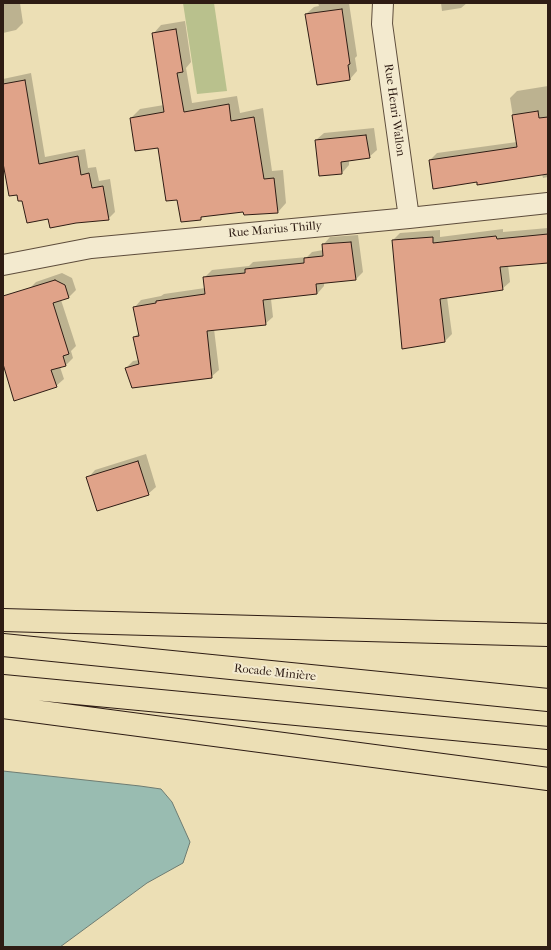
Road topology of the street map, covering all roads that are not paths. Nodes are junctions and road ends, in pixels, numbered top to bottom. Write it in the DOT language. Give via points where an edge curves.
graph roads {
  1 [pos="382,3"];
  2 [pos="548,203"];
  3 [pos="409,218"];
  4 [pos="3,265"];
  5 [pos="3,620"];
  6 [pos="548,635"];
  7 [pos="3,645"];
  8 [pos="3,686"];
  9 [pos="548,700"];
  10 [pos="3,707"];
  11 [pos="548,738"];
  12 [pos="548,780"];
  1 -- 3 [label="street, Rue Henri Wallon" via="382,24"];
  2 -- 3 [label="street, Rue Marius Thilly"];
  3 -- 4 [label="street, Rue Marius Thilly" via="91,248"];
  5 -- 6 [label="highway"];
  7 -- 9 [label="highway, Rocade Minière"];
  8 -- 11 [label="highway"];
  10 -- 12 [label="highway"];
}
